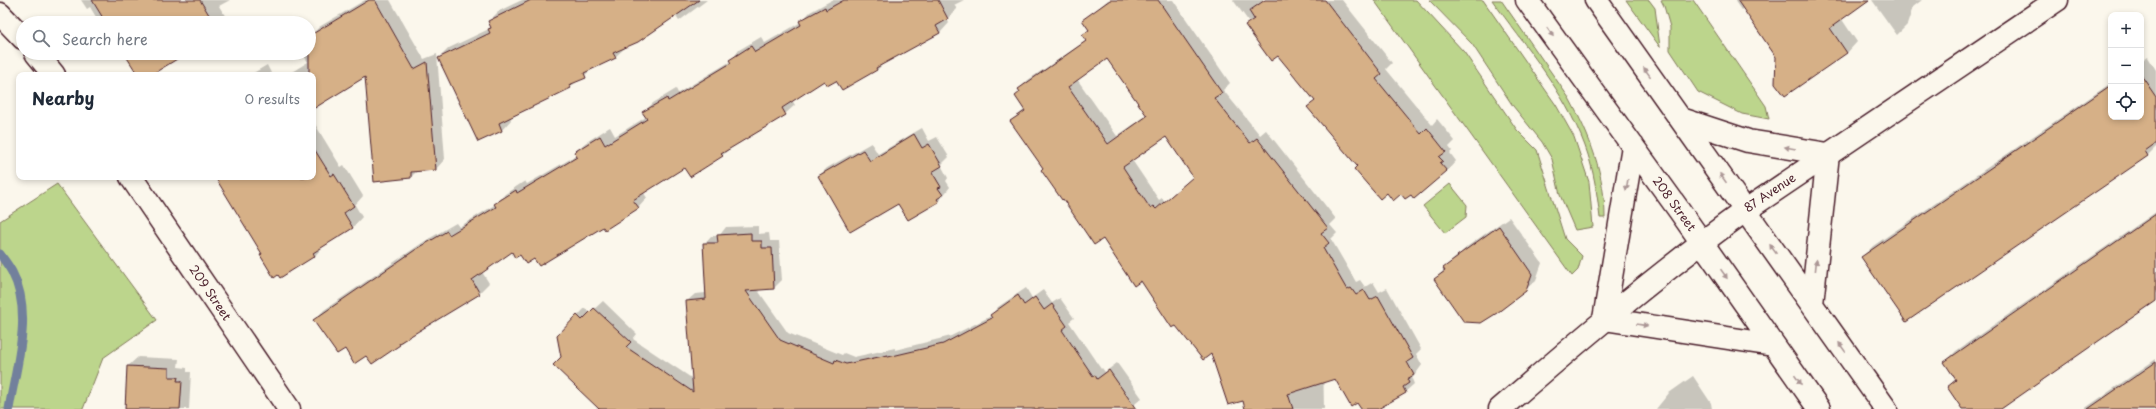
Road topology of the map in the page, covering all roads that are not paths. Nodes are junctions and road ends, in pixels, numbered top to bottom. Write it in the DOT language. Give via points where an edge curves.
graph roads {
  1 [pos="1527,0"];
  2 [pos="1596,0"];
  3 [pos="2057,0"];
  4 [pos="0,14"];
  5 [pos="16,31"];
  6 [pos="42,60"];
  7 [pos="52,72"];
  8 [pos="1681,119"];
  9 [pos="1633,146"];
  10 [pos="1828,154"];
  11 [pos="133,180"];
  12 [pos="1746,210"];
  13 [pos="1702,242"];
  14 [pos="1812,304"];
  15 [pos="1604,319"];
  16 [pos="1773,345"];
  17 [pos="289,409"];
  18 [pos="1500,409"];
  19 [pos="1819,409"];
  20 [pos="1886,409"];
  1 -- 9 [label="main road, 208 Street, one-way"];
  8 -- 2 [label="main road, one-way"];
  3 -- 10 [label="main road, 87 Avenue"];
  4 -- 5 [label="main road"];
  6 -- 7 [label="main road"];
  10 -- 8 [label="main road, one-way" via="1748,141"];
  12 -- 8 [label="main road, one-way"];
  9 -- 13 [label="main road, 208 Street"];
  9 -- 15 [label="main road, one-way"];
  10 -- 12 [label="main road, 87 Avenue"];
  14 -- 10 [label="main road, one-way"];
  11 -- 17 [label="main road, 209 Street"];
  12 -- 13 [label="main road, 87 Avenue"];
  14 -- 12 [label="main road, one-way"];
  13 -- 15 [label="main road, 87 Avenue"];
  13 -- 16 [label="main road, 208 Street, one-way"];
  20 -- 14 [label="main road, one-way"];
  15 -- 16 [label="main road, one-way"];
  15 -- 18 [label="main road, 87 Avenue"];
  16 -- 19 [label="main road, 208 Street, one-way"];
}
